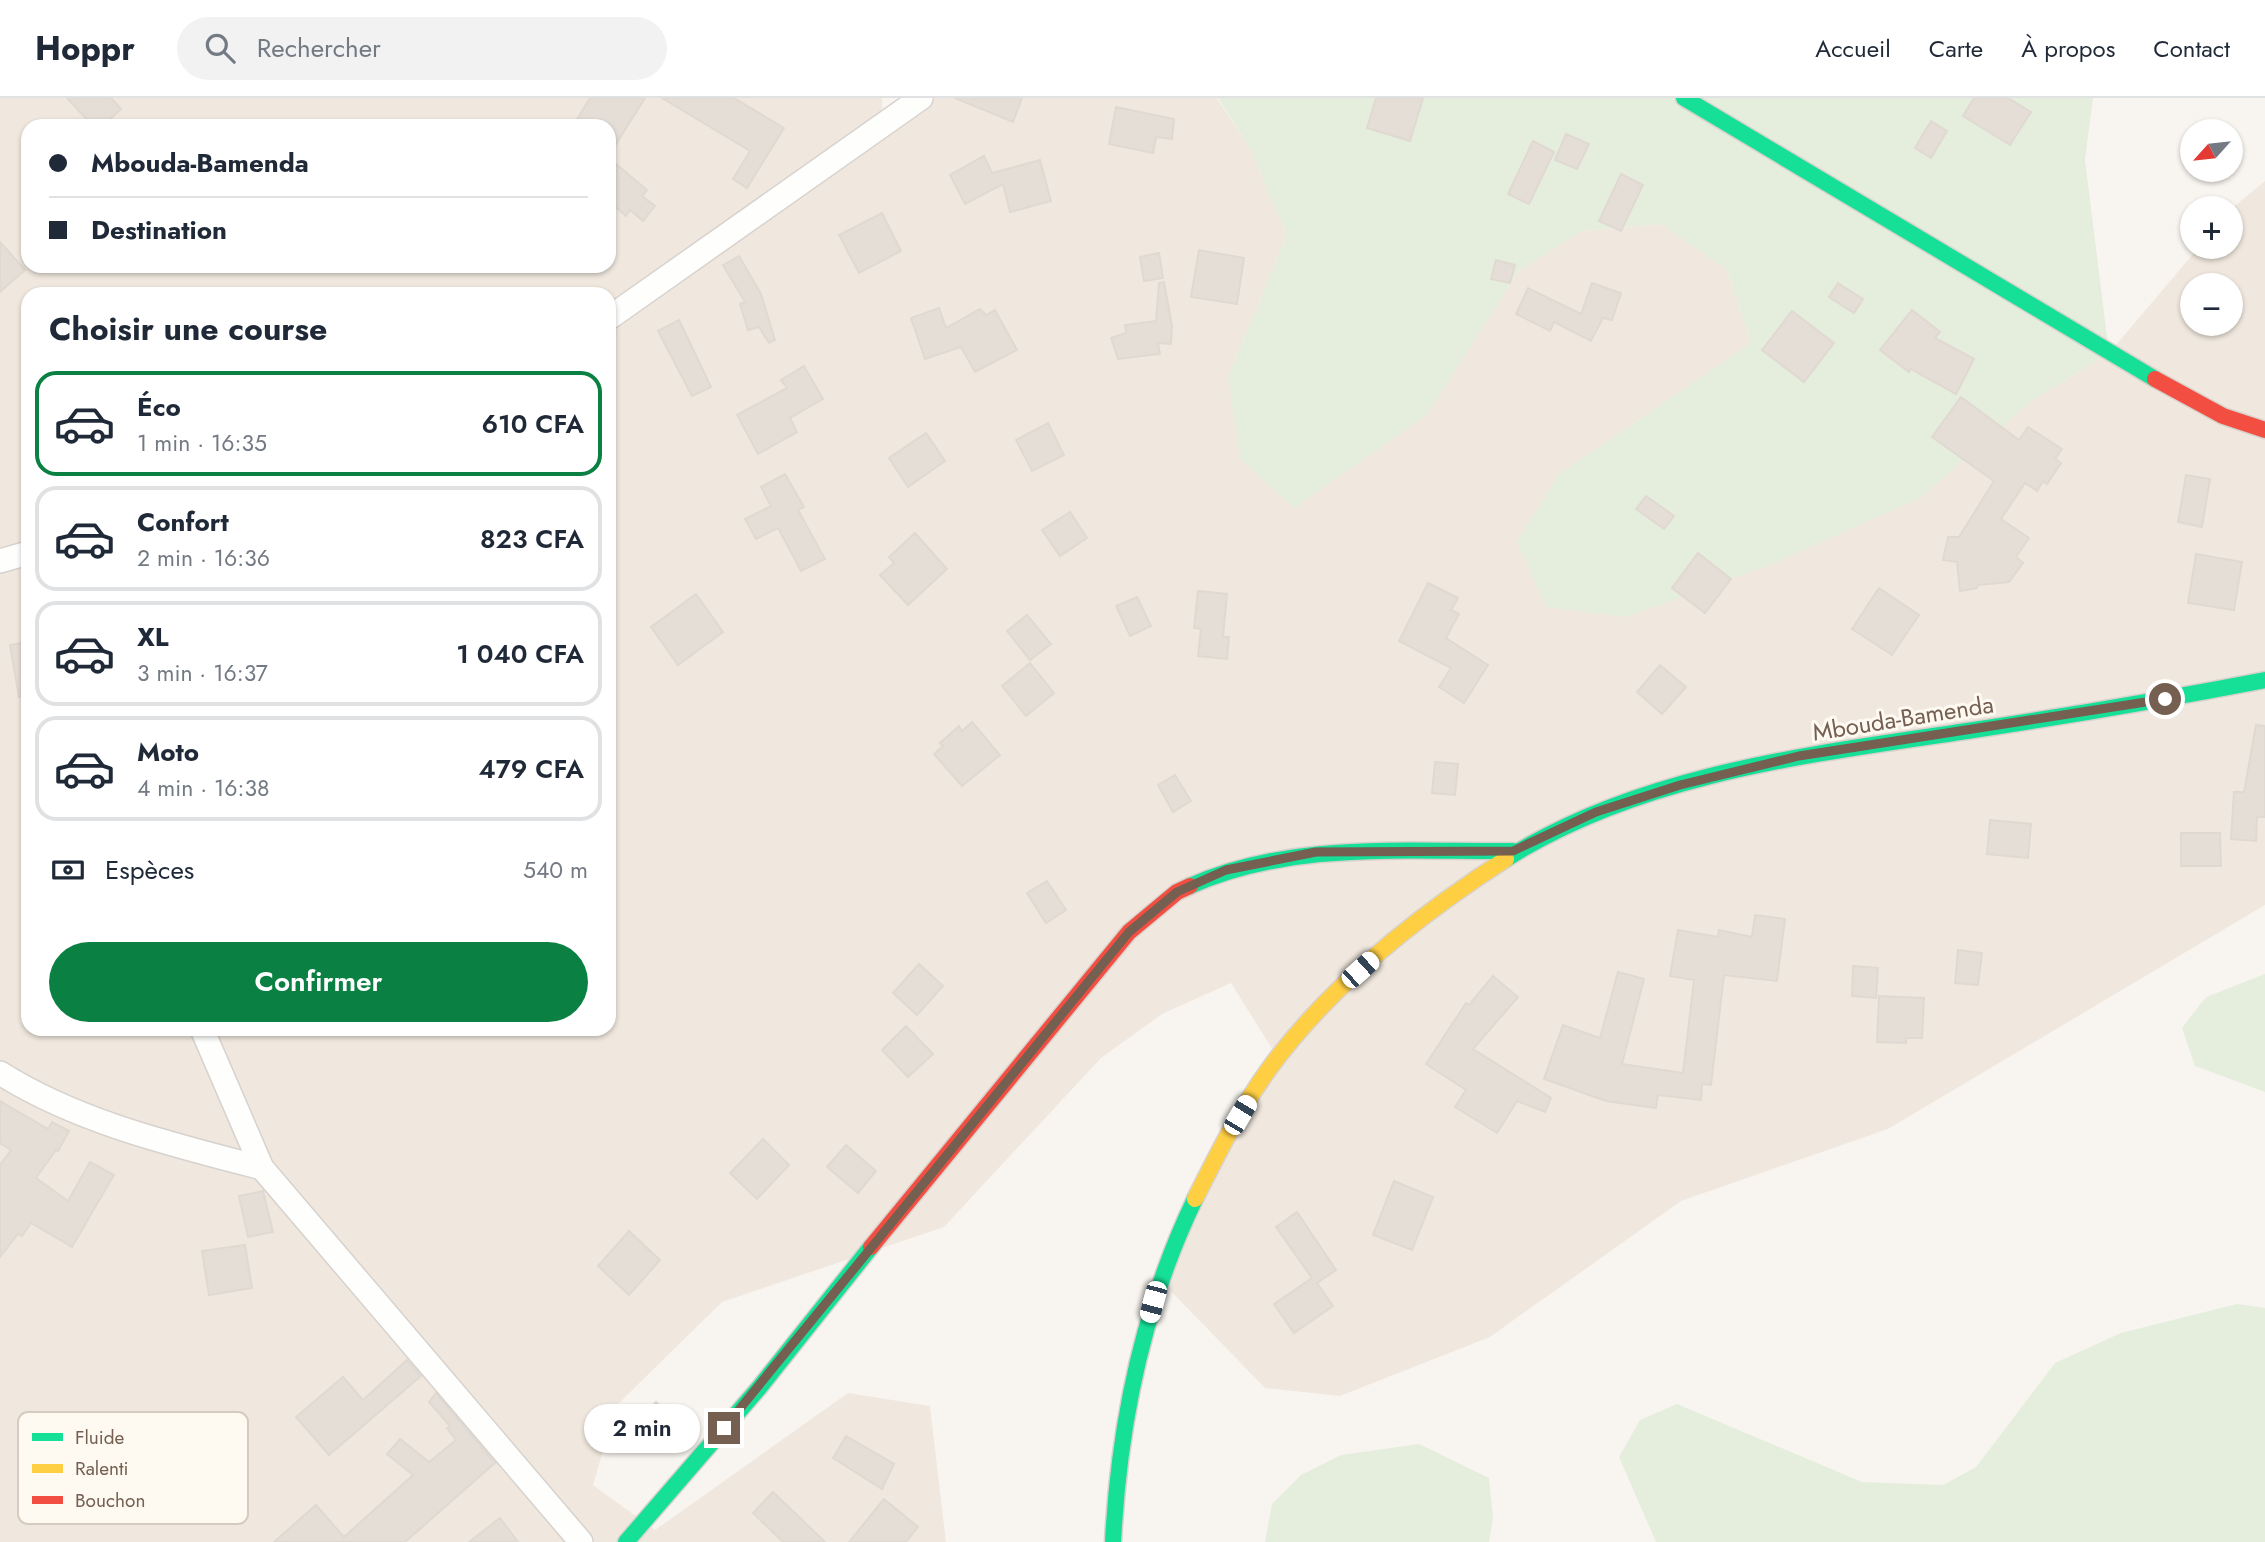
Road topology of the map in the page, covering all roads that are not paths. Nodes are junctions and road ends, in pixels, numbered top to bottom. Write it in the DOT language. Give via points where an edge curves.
graph roads {
  1 [pos="921,98"];
  2 [pos="1684,98"];
  3 [pos="616,313"];
  4 [pos="2265,430"];
  5 [pos="21,555"];
  6 [pos="0,561"];
  7 [pos="2265,680"];
  8 [pos="1513,851"];
  9 [pos="205,1036"];
  10 [pos="0,1073"];
  11 [pos="262,1168"];
  12 [pos="580,1542"];
  13 [pos="626,1542"];
  14 [pos="1113,1542"];
  1 -- 3 [label="street"];
  2 -- 4 [label="main road" via="2190,400"];
  5 -- 6 [label="street"];
  7 -- 8 [label="main road, Mbouda-Bamenda" via="2116,709 1799,756 1680,785 1596,812"];
  8 -- 13 [label="main road" via="1316,852 1226,870 1177,892 1129,932 767,1378"];
  8 -- 14 [label="main road, Mbouda-Bamenda" via="1396,938 1324,1003 1268,1069 1212,1161 1159,1279 1129,1391 1114,1491"];
  9 -- 11 [label="street"];
  10 -- 11 [label="street" via="88,1115"];
  11 -- 12 [label="street"];
}
